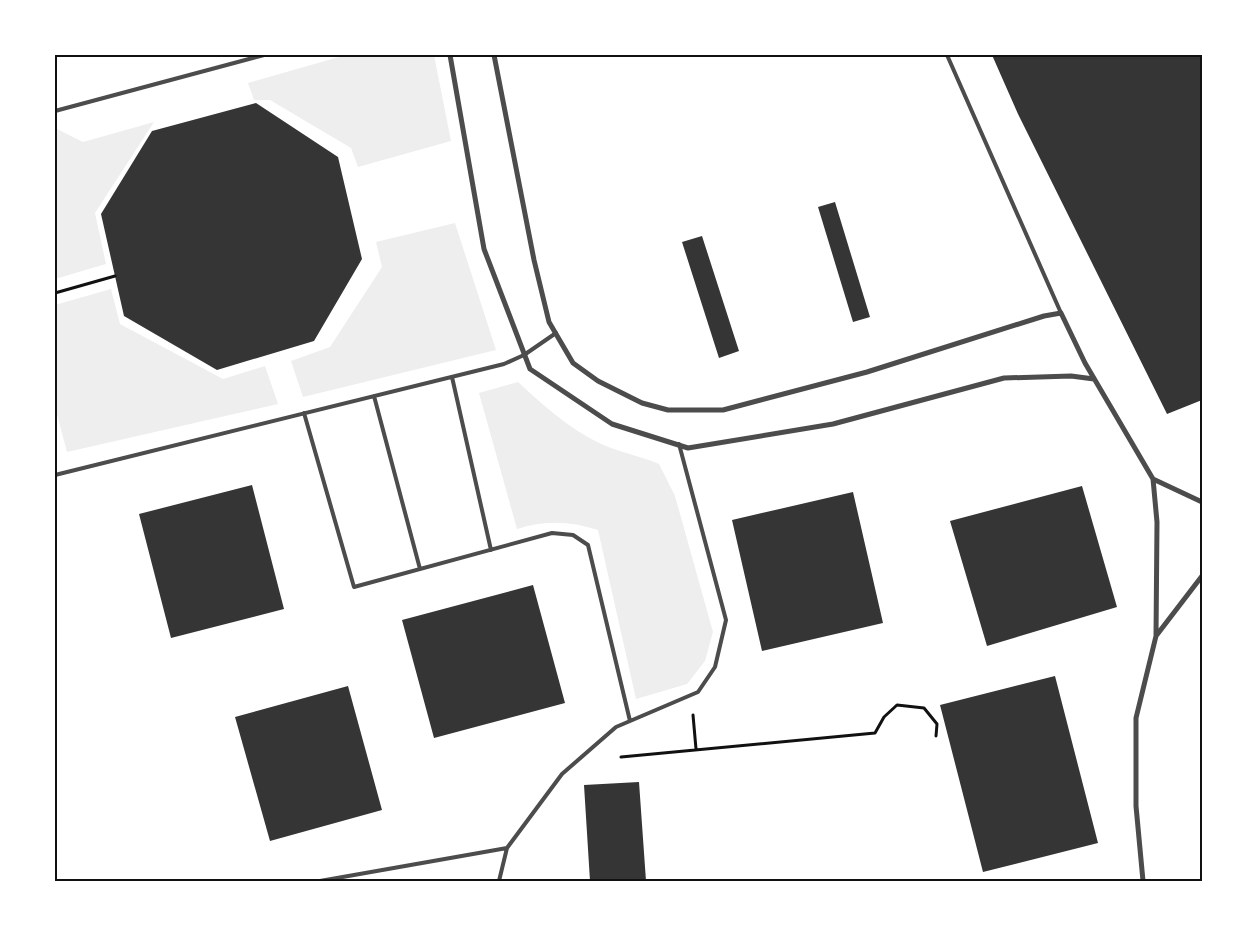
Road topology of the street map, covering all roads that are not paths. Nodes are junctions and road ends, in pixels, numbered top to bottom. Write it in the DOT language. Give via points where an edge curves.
graph roads {
  1 [pos="264,55"];
  2 [pos="450,55"];
  3 [pos="494,55"];
  4 [pos="947,55"];
  5 [pos="55,111"];
  6 [pos="1061,312"];
  7 [pos="556,333"];
  8 [pos="524,355"];
  9 [pos="452,377"];
  10 [pos="1094,379"];
  11 [pos="374,396"];
  12 [pos="304,413"];
  13 [pos="679,444"];
  14 [pos="55,474"];
  15 [pos="1153,479"];
  16 [pos="1202,502"];
  17 [pos="491,550"];
  18 [pos="420,569"];
  19 [pos="1202,576"];
  20 [pos="1156,636"];
  21 [pos="630,721"];
  22 [pos="507,848"];
  23 [pos="344,879"];
  24 [pos="320,881"];
  25 [pos="499,881"];
  26 [pos="1143,881"];
  1 -- 5 [label="lane"];
  2 -- 8 [label="street" via="484,249"];
  3 -- 7 [label="street" via="534,260 549,322"];
  4 -- 6 [label="lane"];
  6 -- 7 [label="street" via="867,372 723,410 668,410 642,403 598,381 574,363"];
  6 -- 10 [label="street"];
  7 -- 8 [label="lane"];
  8 -- 9 [label="lane" via="504,364"];
  8 -- 13 [label="street" via="530,369 612,424"];
  9 -- 11 [label="lane"];
  9 -- 17 [label="lane"];
  10 -- 13 [label="street" via="1072,376 1004,378 833,424 688,448"];
  10 -- 15 [label="street"];
  11 -- 12 [label="lane"];
  11 -- 18 [label="lane"];
  12 -- 14 [label="lane"];
  12 -- 18 [label="lane" via="354,587"];
  13 -- 21 [label="lane" via="726,620 715,667 698,692"];
  15 -- 16 [label="street"];
  15 -- 20 [label="street" via="1157,522"];
  17 -- 18 [label="lane"];
  17 -- 21 [label="lane" via="552,533 573,535 588,545"];
  19 -- 20 [label="street"];
  20 -- 26 [label="street" via="1136,718 1136,806"];
  21 -- 22 [label="lane" via="616,727 562,774"];
  22 -- 23 [label="lane"];
  22 -- 25 [label="lane"];
  23 -- 24 [label="lane"];
}
